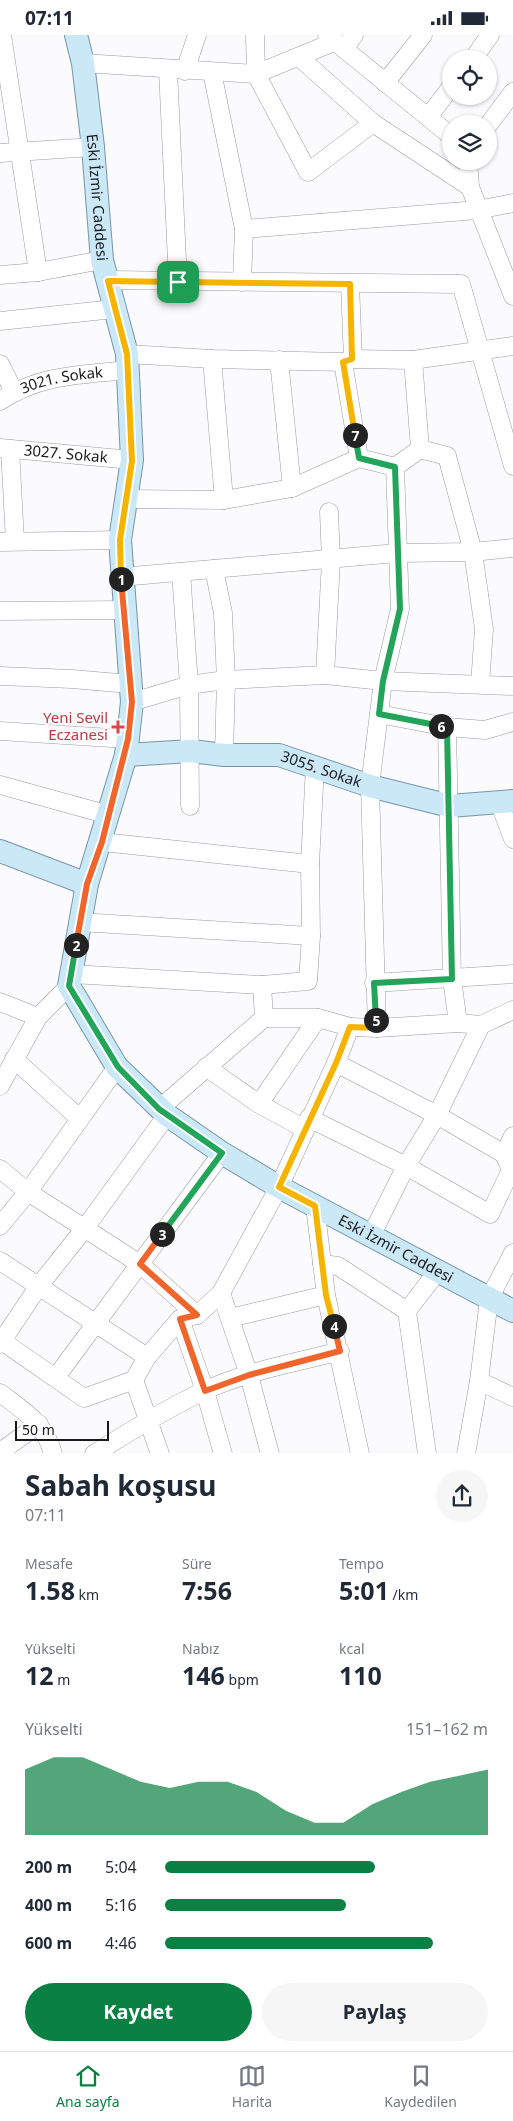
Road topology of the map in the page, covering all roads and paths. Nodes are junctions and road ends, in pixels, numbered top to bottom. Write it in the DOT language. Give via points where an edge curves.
graph roads {
  1 [pos="2,35"];
  2 [pos="76,35"];
  3 [pos="196,35"];
  4 [pos="255,35"];
  5 [pos="424,35"];
  6 [pos="490,35"];
  7 [pos="340,40"];
  8 [pos="479,50"];
  9 [pos="299,57"];
  10 [pos="83,63"];
  11 [pos="168,70"];
  12 [pos="185,71"];
  13 [pos="212,72"];
  14 [pos="256,74"];
  15 [pos="384,83"];
  16 [pos="513,92"];
  17 [pos="442,99"];
  18 [pos="496,115"];
  19 [pos="429,116"];
  20 [pos="373,123"];
  21 [pos="442,128"];
  22 [pos="93,147"];
  23 [pos="20,152"];
  24 [pos="0,153"];
  25 [pos="469,170"];
  26 [pos="470,187"];
  27 [pos="513,203"];
  28 [pos="477,210"];
  29 [pos="244,229"];
  30 [pos="105,270"];
  31 [pos="38,272"];
  32 [pos="0,275"];
  33 [pos="178,282"];
  34 [pos="242,282"];
  35 [pos="350,284"];
  36 [pos="513,295"];
  37 [pos="114,309"];
  38 [pos="0,321"];
  39 [pos="513,346"];
  40 [pos="481,350"];
  41 [pos="212,359"];
  42 [pos="279,360"];
  43 [pos="348,360"];
  44 [pos="413,360"];
  45 [pos="127,362"];
  46 [pos="0,364"];
  47 [pos="7,397"];
  48 [pos="5,448"];
  49 [pos="420,449"];
  50 [pos="359,458"];
  51 [pos="132,461"];
  52 [pos="395,467"];
  53 [pos="513,467"];
  54 [pos="292,488"];
  55 [pos="128,499"];
  56 [pos="224,500"];
  57 [pos="329,512"];
  58 [pos="120,540"];
  59 [pos="8,542"];
  60 [pos="513,548"];
  61 [pos="473,552"];
  62 [pos="397,553"];
  63 [pos="331,559"];
  64 [pos="214,569"];
  65 [pos="181,572"];
  66 [pos="121,577"];
  67 [pos="124,610"];
  68 [pos="0,615"];
  69 [pos="325,675"];
  70 [pos="0,676"];
  71 [pos="226,680"];
  72 [pos="383,681"];
  73 [pos="480,684"];
  74 [pos="189,685"];
  75 [pos="513,686"];
  76 [pos="131,693"];
  77 [pos="379,714"];
  78 [pos="513,722"];
  79 [pos="447,727"];
  80 [pos="0,731"];
  81 [pos="127,747"];
  82 [pos="191,751"];
  83 [pos="224,755"];
  84 [pos="315,766"];
  85 [pos="0,785"];
  86 [pos="370,786"];
  87 [pos="506,802"];
  88 [pos="190,806"];
  89 [pos="450,806"];
  90 [pos="108,815"];
  91 [pos="513,839"];
  92 [pos="102,842"];
  93 [pos="0,851"];
  94 [pos="310,863"];
  95 [pos="87,884"];
  96 [pos="80,921"];
  97 [pos="310,936"];
  98 [pos="513,974"];
  99 [pos="452,979"];
  100 [pos="70,980"];
  101 [pos="374,983"];
  102 [pos="262,985"];
  103 [pos="0,1002"];
  104 [pos="513,1010"];
  105 [pos="38,1017"];
  106 [pos="264,1018"];
  107 [pos="318,1018"];
  108 [pos="458,1023"];
  109 [pos="481,1025"];
  110 [pos="350,1027"];
  111 [pos="377,1028"];
  112 [pos="14,1059"];
  113 [pos="336,1063"];
  114 [pos="118,1067"];
  115 [pos="206,1067"];
  116 [pos="0,1086"];
  117 [pos="259,1104"];
  118 [pos="163,1112"];
  119 [pos="437,1115"];
  120 [pos="79,1118"];
  121 [pos="307,1124"];
  122 [pos="513,1136"];
  123 [pos="222,1153"];
  124 [pos="504,1154"];
  125 [pos="406,1167"];
  126 [pos="0,1169"];
  127 [pos="279,1187"];
  128 [pos="28,1192"];
  129 [pos="315,1206"];
  130 [pos="0,1226"];
  131 [pos="85,1228"];
  132 [pos="371,1235"];
  133 [pos="513,1253"];
  134 [pos="0,1261"];
  135 [pos="140,1264"];
  136 [pos="322,1264"];
  137 [pos="437,1272"];
  138 [pos="38,1287"];
  139 [pos="221,1293"];
  140 [pos="326,1295"];
  141 [pos="490,1299"];
  142 [pos="407,1311"];
  143 [pos="513,1311"];
  144 [pos="189,1317"];
  145 [pos="230,1318"];
  146 [pos="96,1325"];
  147 [pos="1,1342"];
  148 [pos="340,1351"];
  149 [pos="147,1357"];
  150 [pos="249,1375"];
  151 [pos="56,1377"];
  152 [pos="134,1380"];
  153 [pos="479,1381"];
  154 [pos="205,1391"];
  155 [pos="0,1393"];
  156 [pos="513,1397"];
  157 [pos="150,1419"];
  158 [pos="39,1424"];
  159 [pos="0,1452"];
  160 [pos="53,1453"];
  161 [pos="94,1453"];
  162 [pos="160,1453"];
  163 [pos="223,1453"];
  164 [pos="270,1453"];
  165 [pos="360,1453"];
  166 [pos="426,1453"];
  167 [pos="468,1453"];
  1 -- 23 [label="street"];
  2 -- 10 [label="main road, Eski İzmir Caddesi"];
  3 -- 12 [label="street"];
  4 -- 14 [label="street"];
  5 -- 15 [label="street"];
  6 -- 8 [label="street"];
  7 -- 9 [label="street"];
  7 -- 15 [label="street"];
  9 -- 14 [label="street"];
  9 -- 20 [label="street"];
  10 -- 11 [label="street"];
  10 -- 22 [label="main road, Eski İzmir Caddesi"];
  11 -- 12 [label="street"];
  11 -- 33 [label="street"];
  12 -- 13 [label="street"];
  13 -- 14 [label="street"];
  13 -- 29 [label="street"];
  14 -- 20 [label="street" via="308,172"];
  15 -- 19 [label="street"];
  16 -- 18 [label="street"];
  17 -- 19 [label="street"];
  19 -- 21 [label="street"];
  20 -- 26 [label="street"];
  22 -- 23 [label="street"];
  22 -- 30 [label="main road, Eski İzmir Caddesi"];
  23 -- 24 [label="street"];
  23 -- 31 [label="street"];
  25 -- 26 [label="street"];
  26 -- 28 [label="street"];
  27 -- 28 [label="street"];
  28 -- 29 [label="street"];
  28 -- 36 [label="street"];
  29 -- 34 [label="street"];
  30 -- 31 [label="street"];
  30 -- 33 [label="street"];
  30 -- 37 [label="main road, Eski İzmir Caddesi"];
  31 -- 32 [label="street"];
  33 -- 34 [label="street"];
  34 -- 35 [label="street"];
  35 -- 40 [label="street" via="461,283"];
  35 -- 43 [label="street"];
  37 -- 38 [label="street"];
  37 -- 45 [label="main road, Eski İzmir Caddesi"];
  39 -- 40 [label="street, 3021. Sokak"];
  40 -- 44 [label="street, 3021. Sokak"];
  40 -- 53 [label="street"];
  41 -- 42 [label="street, 3021. Sokak"];
  41 -- 45 [label="street, 3021. Sokak"];
  41 -- 56 [label="street"];
  42 -- 43 [label="street, 3021. Sokak"];
  42 -- 54 [label="street"];
  43 -- 44 [label="street, 3021. Sokak"];
  43 -- 50 [label="street"];
  44 -- 49 [label="street"];
  45 -- 47 [label="street, 3021. Sokak" via="47,379"];
  45 -- 51 [label="main road, Eski İzmir Caddesi"];
  46 -- 47 [label="street"];
  48 -- 51 [label="street, 3027. Sokak"];
  48 -- 59 [label="street"];
  49 -- 52 [label="street"];
  49 -- 61 [label="street" via="447,456"];
  50 -- 52 [label="street"];
  50 -- 54 [label="street"];
  51 -- 55 [label="main road, Eski İzmir Caddesi"];
  52 -- 62 [label="street"];
  54 -- 56 [label="street"];
  55 -- 56 [label="street"];
  55 -- 58 [label="main road, Eski İzmir Caddesi"];
  57 -- 63 [label="street"];
  58 -- 59 [label="street"];
  58 -- 66 [label="main road, Eski İzmir Caddesi"];
  60 -- 61 [label="street"];
  61 -- 62 [label="street"];
  61 -- 73 [label="street" via="484,629"];
  62 -- 63 [label="street"];
  62 -- 72 [label="street" via="400,609"];
  63 -- 64 [label="street"];
  63 -- 69 [label="street"];
  64 -- 65 [label="street"];
  64 -- 71 [label="street" via="223,613"];
  65 -- 66 [label="street"];
  65 -- 74 [label="street"];
  66 -- 67 [label="main road, Eski İzmir Caddesi"];
  67 -- 68 [label="street"];
  67 -- 76 [label="main road, Eski İzmir Caddesi"];
  69 -- 71 [label="street"];
  69 -- 72 [label="street"];
  70 -- 76 [label="street" via="72,679"];
  71 -- 74 [label="street"];
  71 -- 83 [label="street"];
  72 -- 73 [label="street"];
  72 -- 77 [label="street"];
  73 -- 75 [label="street"];
  74 -- 76 [label="street"];
  74 -- 82 [label="street"];
  76 -- 81 [label="main road, Eski İzmir Caddesi"];
  77 -- 79 [label="street"];
  77 -- 86 [label="street"];
  78 -- 79 [label="street" via="485,730"];
  79 -- 89 [label="street"];
  80 -- 81 [label="street"];
  81 -- 82 [label="main road, 3055. Sokak"];
  81 -- 90 [label="main road, Eski İzmir Caddesi"];
  82 -- 83 [label="main road, 3055. Sokak"];
  82 -- 88 [label="street"];
  83 -- 84 [label="main road, 3055. Sokak" via="279,755"];
  84 -- 86 [label="main road, 3055. Sokak"];
  84 -- 94 [label="street"];
  85 -- 90 [label="street"];
  86 -- 89 [label="main road, 3055. Sokak"];
  86 -- 101 [label="street"];
  87 -- 89 [label="main road, 3055. Sokak"];
  87 -- 91 [label="street"];
  89 -- 99 [label="street"];
  90 -- 92 [label="main road, Eski İzmir Caddesi"];
  92 -- 94 [label="street"];
  92 -- 95 [label="main road, Eski İzmir Caddesi"];
  93 -- 95 [label="main road"];
  94 -- 97 [label="street"];
  95 -- 96 [label="main road, Eski İzmir Caddesi"];
  96 -- 97 [label="street"];
  96 -- 100 [label="main road, Eski İzmir Caddesi"];
  97 -- 102 [label="street" via="308,981"];
  98 -- 99 [label="street"];
  99 -- 101 [label="street"];
  99 -- 108 [label="street"];
  100 -- 102 [label="street"];
  100 -- 105 [label="street"];
  100 -- 114 [label="main road, Eski İzmir Caddesi"];
  101 -- 111 [label="street"];
  102 -- 106 [label="street"];
  103 -- 105 [label="street"];
  104 -- 109 [label="street"];
  105 -- 112 [label="street"];
  106 -- 107 [label="street"];
  106 -- 115 [label="street"];
  107 -- 110 [label="street"];
  107 -- 117 [label="street"];
  108 -- 109 [label="street"];
  108 -- 111 [label="street"];
  109 -- 119 [label="street"];
  110 -- 111 [label="street"];
  110 -- 113 [label="street"];
  112 -- 116 [label="street"];
  112 -- 120 [label="street"];
  113 -- 119 [label="street"];
  113 -- 121 [label="street"];
  114 -- 118 [label="main road, Eski İzmir Caddesi"];
  114 -- 120 [label="street"];
  115 -- 117 [label="street"];
  115 -- 118 [label="street"];
  117 -- 121 [label="street"];
  118 -- 123 [label="main road, Eski İzmir Caddesi"];
  118 -- 131 [label="street"];
  119 -- 124 [label="street"];
  119 -- 125 [label="street"];
  120 -- 128 [label="street"];
  121 -- 125 [label="street"];
  121 -- 127 [label="street"];
  122 -- 124 [label="street"];
  123 -- 127 [label="main road, Eski İzmir Caddesi"];
  123 -- 135 [label="street"];
  124 -- 125 [label="street" via="512,1170 490,1214"];
  125 -- 132 [label="street"];
  126 -- 128 [label="street"];
  127 -- 129 [label="main road, Eski İzmir Caddesi"];
  127 -- 139 [label="street"];
  128 -- 130 [label="street"];
  128 -- 131 [label="street"];
  129 -- 132 [label="main road, Eski İzmir Caddesi"];
  129 -- 136 [label="street"];
  131 -- 135 [label="street"];
  131 -- 138 [label="street"];
  132 -- 137 [label="main road, Eski İzmir Caddesi"];
  133 -- 141 [label="street"];
  134 -- 138 [label="street"];
  135 -- 144 [label="street"];
  135 -- 146 [label="street"];
  136 -- 140 [label="street"];
  136 -- 142 [label="street" via="338,1266"];
  137 -- 141 [label="main road, Eski İzmir Caddesi"];
  137 -- 142 [label="street"];
  138 -- 146 [label="street"];
  138 -- 147 [label="street"];
  139 -- 144 [label="street"];
  139 -- 145 [label="street"];
  140 -- 145 [label="street"];
  140 -- 148 [label="street"];
  141 -- 143 [label="main road, Eski İzmir Caddesi"];
  141 -- 153 [label="street"];
  142 -- 166 [label="street"];
  144 -- 149 [label="street"];
  144 -- 154 [label="street"];
  145 -- 150 [label="street"];
  146 -- 149 [label="street"];
  146 -- 151 [label="street"];
  147 -- 151 [label="street"];
  148 -- 150 [label="street"];
  148 -- 165 [label="street"];
  149 -- 152 [label="street"];
  150 -- 154 [label="street"];
  150 -- 164 [label="street"];
  151 -- 152 [label="street" via="84,1398"];
  152 -- 157 [label="street"];
  153 -- 156 [label="street"];
  153 -- 167 [label="street"];
  154 -- 157 [label="street"];
  154 -- 163 [label="street"];
  155 -- 158 [label="street"];
  157 -- 161 [label="street"];
  157 -- 162 [label="street"];
  158 -- 159 [label="street"];
  158 -- 160 [label="street"];
}
